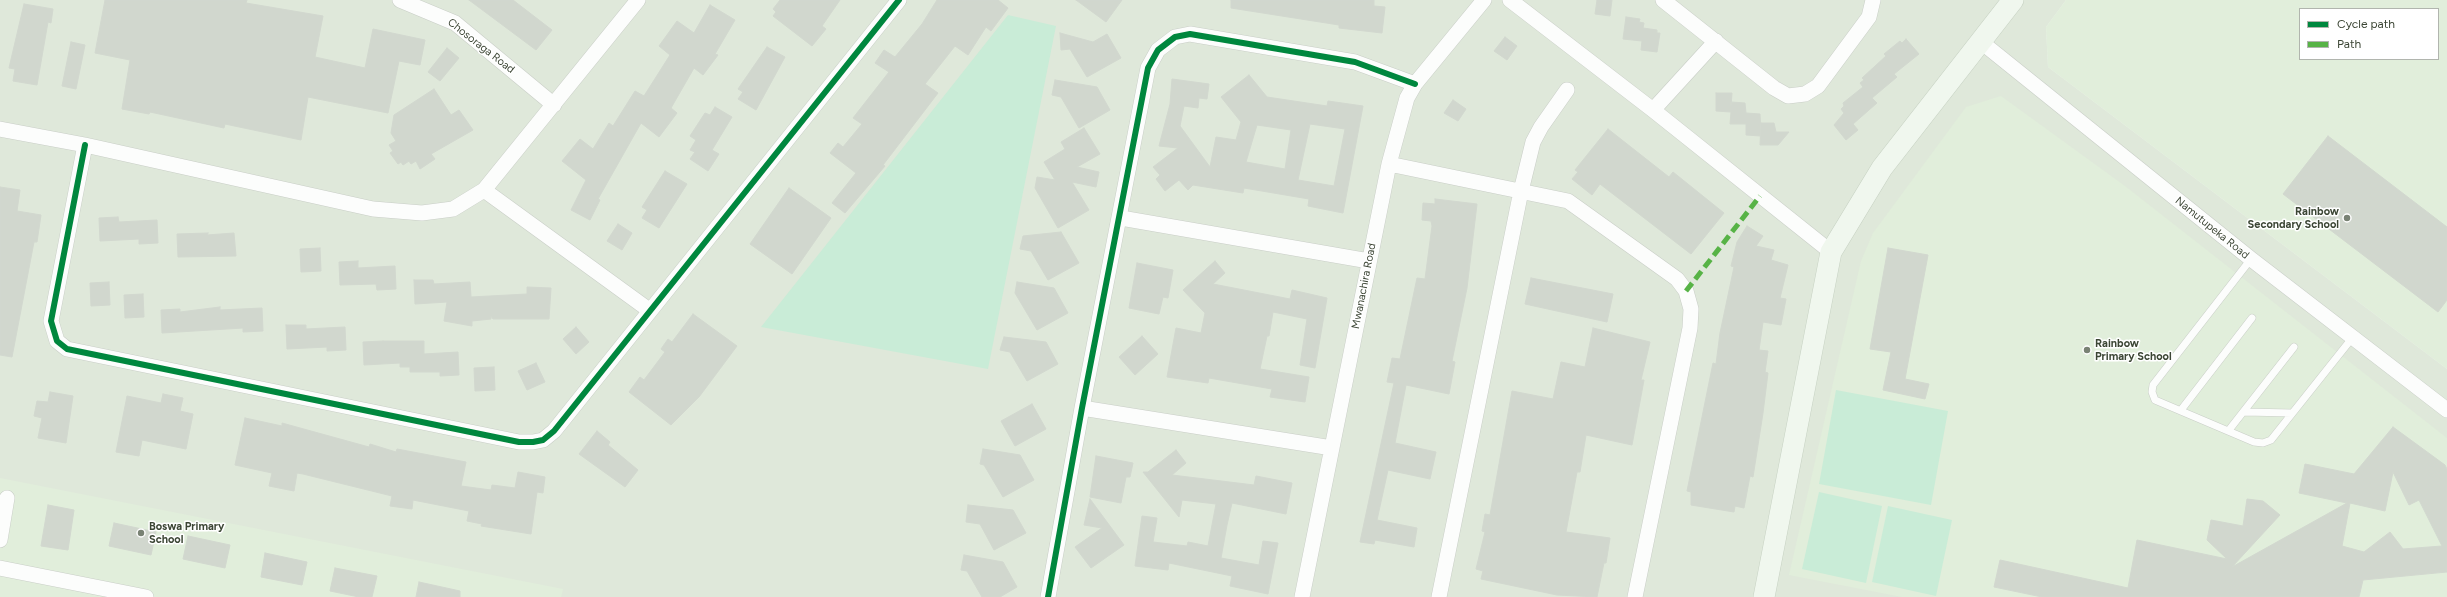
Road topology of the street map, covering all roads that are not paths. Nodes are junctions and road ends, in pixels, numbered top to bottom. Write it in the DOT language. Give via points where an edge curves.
graph roads {
  1 [pos="400,0"];
  2 [pos="638,0"];
  3 [pos="899,0"];
  4 [pos="1484,0"];
  5 [pos="1510,0"];
  6 [pos="1663,0"];
  7 [pos="1872,0"];
  8 [pos="2013,0"];
  9 [pos="1716,41"];
  10 [pos="1980,41"];
  11 [pos="1415,84"];
  12 [pos="1567,90"];
  13 [pos="554,105"];
  14 [pos="1654,110"];
  15 [pos="0,129"];
  16 [pos="85,145"];
  17 [pos="1389,164"];
  18 [pos="484,190"];
  19 [pos="1521,190"];
  20 [pos="1121,218"];
  21 [pos="1831,252"];
  22 [pos="2251,259"];
  23 [pos="1369,261"];
  24 [pos="649,310"];
  25 [pos="2252,318"];
  26 [pos="2353,337"];
  27 [pos="2294,347"];
  28 [pos="1082,408"];
  29 [pos="2180,410"];
  30 [pos="2447,410"];
  31 [pos="2244,412"];
  32 [pos="2292,413"];
  33 [pos="2229,430"];
  34 [pos="1332,448"];
  35 [pos="7,498"];
  36 [pos="0,540"];
  37 [pos="0,568"];
  38 [pos="146,597"];
  39 [pos="1048,597"];
  40 [pos="1302,597"];
  41 [pos="1439,597"];
  42 [pos="1635,597"];
  43 [pos="1764,597"];
  1 -- 13 [label="street, Chosoraga Road" via="455,23"];
  2 -- 13 [label="street"];
  3 -- 24 [label="street"];
  4 -- 11 [label="street, Mwanachira Road"];
  5 -- 14 [label="street"];
  6 -- 9 [label="street"];
  7 -- 9 [label="street" via="1869,17 1818,86 1805,94 1788,96 1774,88"];
  8 -- 10 [label="street"];
  9 -- 14 [label="street"];
  10 -- 21 [label="street" via="1882,168"];
  10 -- 22 [label="street, Namutupeka Road"];
  11 -- 17 [label="street, Mwanachira Road" via="1407,98"];
  11 -- 20 [label="street" via="1355,62 1190,34 1175,37 1158,50 1148,68"];
  12 -- 19 [label="street" via="1540,127 1533,142"];
  13 -- 18 [label="street"];
  14 -- 21 [label="street"];
  15 -- 16 [label="street"];
  16 -- 18 [label="street" via="373,209 422,213 453,209"];
  16 -- 24 [label="street" via="51,322 57,340 67,349 519,442 533,442 543,440 554,430"];
  17 -- 19 [label="street"];
  17 -- 23 [label="street, Mwanachira Road"];
  18 -- 24 [label="street"];
  19 -- 41 [label="street"];
  19 -- 42 [label="street" via="1568,201 1582,209 1677,279 1686,291 1691,309 1690,328"];
  20 -- 23 [label="street"];
  20 -- 28 [label="street"];
  21 -- 43 [label="street"];
  22 -- 26 [label="street, Namutupeka Road"];
  22 -- 29 [label="lane" via="2153,385 2155,400"];
  23 -- 34 [label="street, Mwanachira Road"];
  25 -- 29 [label="lane"];
  26 -- 30 [label="street, Namutupeka Road"];
  26 -- 32 [label="lane"];
  27 -- 31 [label="lane"];
  28 -- 34 [label="street"];
  28 -- 39 [label="street"];
  29 -- 33 [label="lane"];
  31 -- 32 [label="lane"];
  31 -- 33 [label="lane"];
  32 -- 33 [label="lane" via="2271,440 2263,443 2254,442"];
  34 -- 40 [label="street, Mwanachira Road"];
  35 -- 36 [label="street"];
  37 -- 38 [label="street"];
}
